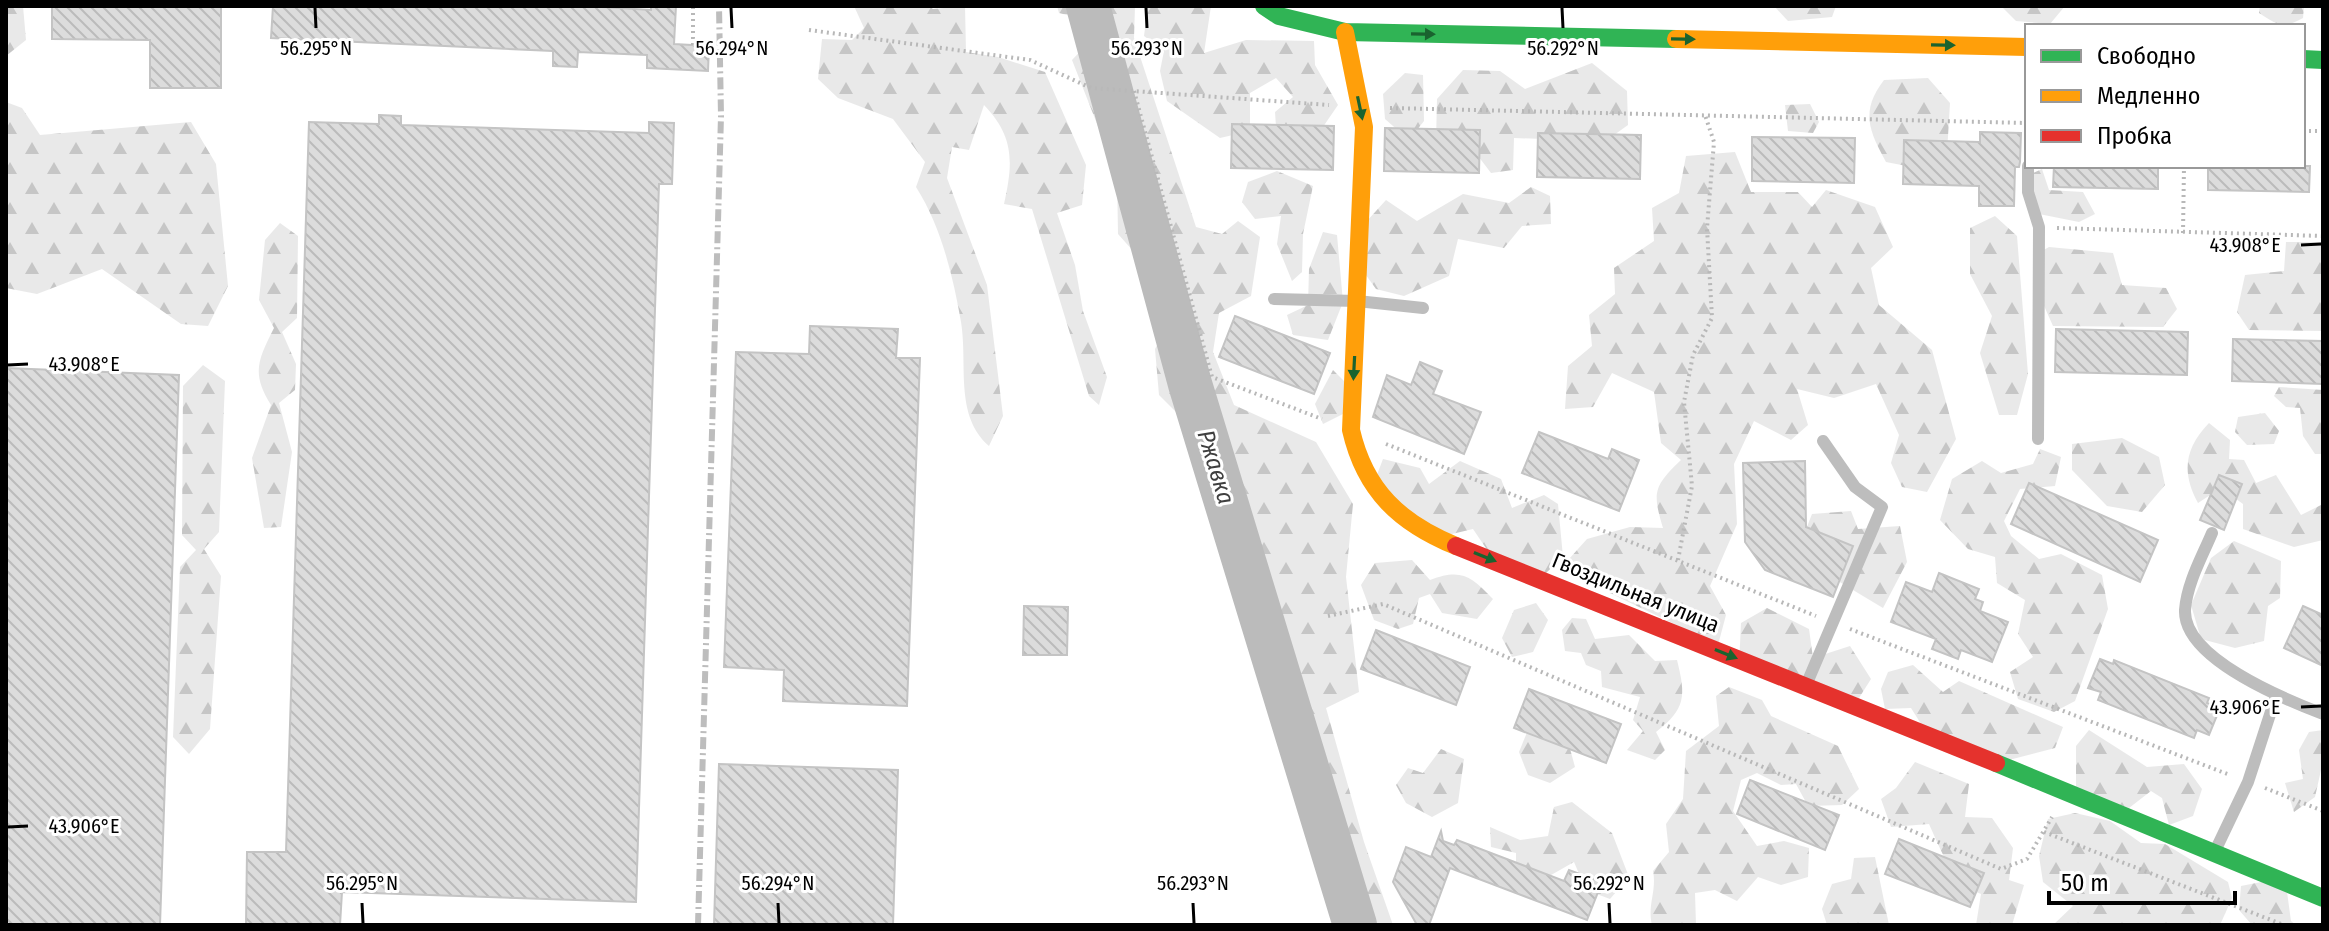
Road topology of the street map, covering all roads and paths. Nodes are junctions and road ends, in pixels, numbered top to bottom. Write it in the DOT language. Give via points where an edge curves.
graph roads {
  1 [pos="693,6"];
  2 [pos="1264,6"];
  3 [pos="809,30"];
  4 [pos="1345,32"];
  5 [pos="693,45"];
  6 [pos="2025,47"];
  7 [pos="1134,91"];
  8 [pos="1360,107"];
  9 [pos="1705,115"];
  10 [pos="2025,123"];
  11 [pos="2028,168"];
  12 [pos="2184,168"];
  13 [pos="2039,227"];
  14 [pos="2183,233"];
  15 [pos="2323,236"];
  16 [pos="1274,299"];
  17 [pos="1357,301"];
  18 [pos="1423,308"];
  19 [pos="1351,430"];
  20 [pos="2038,439"];
  21 [pos="1823,441"];
  22 [pos="2212,533"];
  23 [pos="1677,560"];
  24 [pos="1328,616"];
  25 [pos="1834,623"];
  26 [pos="1806,686"];
  27 [pos="2276,696"];
  28 [pos="2323,714"];
  29 [pos="2248,782"];
  30 [pos="2066,791"];
  31 [pos="2323,811"];
  32 [pos="2044,832"];
  33 [pos="2215,851"];
  34 [pos="2323,898"];
  35 [pos="2284,925"];
  1 -- 5 [label="path"];
  2 -- 4 [label="street" via="1279,16"];
  3 -- 7 [label="path" via="1030,60 1091,88"];
  4 -- 6 [label="street, one-way"];
  4 -- 8 [label="street, Гвоздильная улица"];
  7 -- 8 [label="path"];
  7 -- 19 [label="path" via="1212,377"];
  8 -- 9 [label="path"];
  8 -- 17 [label="street, Гвоздильная улица, one-way" via="1364,127"];
  9 -- 10 [label="path"];
  9 -- 23 [label="path" via="1714,142 1707,228 1712,318 1693,355 1684,402 1692,486"];
  11 -- 13 [label="lane" via="2028,192"];
  12 -- 14 [label="path"];
  13 -- 14 [label="path"];
  13 -- 20 [label="lane"];
  14 -- 15 [label="path"];
  16 -- 17 [label="lane"];
  17 -- 18 [label="lane"];
  17 -- 19 [label="street, Гвоздильная улица, one-way"];
  19 -- 23 [label="path"];
  19 -- 26 [label="street, Гвоздильная улица, one-way" via="1366,482 1395,514 1426,534"];
  21 -- 25 [label="lane" via="1855,487 1882,507"];
  22 -- 27 [label="lane" via="2188,593 2189,631 2198,646"];
  23 -- 25 [label="path"];
  24 -- 32 [label="path" via="1383,604 2001,869 2027,859"];
  25 -- 26 [label="lane"];
  25 -- 29 [label="path"];
  26 -- 30 [label="street, Гвоздильная улица"];
  27 -- 28 [label="lane"];
  27 -- 29 [label="lane"];
  29 -- 31 [label="path"];
  29 -- 33 [label="lane"];
  30 -- 32 [label="path"];
  30 -- 33 [label="street, Гвоздильная улица"];
  32 -- 35 [label="path"];
  33 -- 34 [label="street, Гвоздильная улица"];
}
